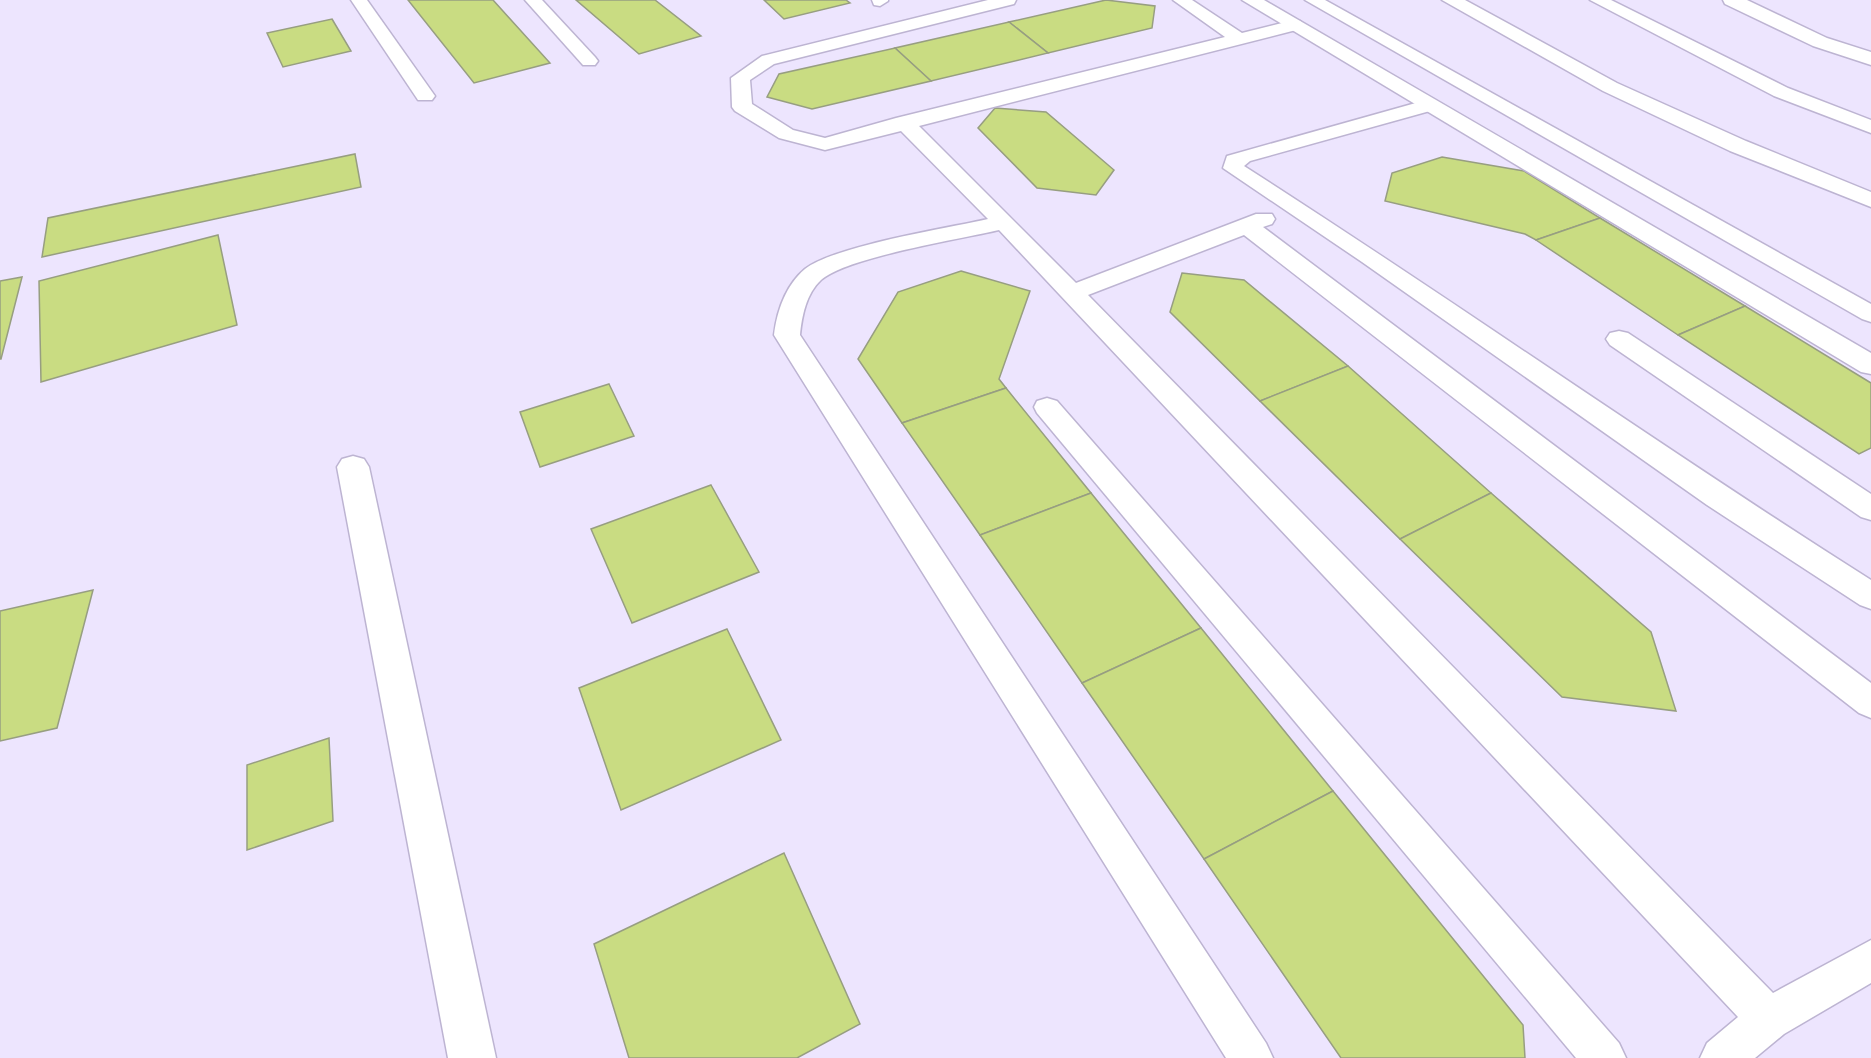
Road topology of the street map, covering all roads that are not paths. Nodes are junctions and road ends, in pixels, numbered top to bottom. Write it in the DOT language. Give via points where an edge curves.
graph roads {
  1 [pos="359,0"];
  2 [pos="533,0"];
  3 [pos="1008,0"];
  4 [pos="1181,0"];
  5 [pos="1251,0"];
  6 [pos="1313,0"];
  7 [pos="1451,0"];
  8 [pos="1598,0"];
  9 [pos="1732,0"];
  10 [pos="1294,25"];
  11 [pos="1239,39"];
  12 [pos="1871,59"];
  13 [pos="589,61"];
  14 [pos="425,96"];
  15 [pos="1430,105"];
  16 [pos="903,122"];
  17 [pos="1871,127"];
  18 [pos="1871,200"];
  19 [pos="1292,208"];
  20 [pos="1004,222"];
  21 [pos="1247,226"];
  22 [pos="1072,294"];
  23 [pos="1871,314"];
  24 [pos="1619,339"];
  25 [pos="1871,365"];
  26 [pos="1047,407"];
  27 [pos="352,467"];
  28 [pos="1871,509"];
  29 [pos="1871,596"];
  30 [pos="1871,703"];
  31 [pos="1871,960"];
  32 [pos="1769,1019"];
  33 [pos="472,1058"];
  34 [pos="1251,1058"];
  35 [pos="1604,1058"];
  36 [pos="1722,1058"];
  1 -- 14 [label="lane"];
  2 -- 13 [label="lane"];
  3 -- 16 [label="lane" via="768,60 740,78 742,107 786,134 825,144"];
  4 -- 11 [label="lane"];
  5 -- 10 [label="street"];
  6 -- 23 [label="lane"];
  7 -- 18 [label="street" via="1610,87 1738,146"];
  8 -- 17 [label="lane" via="1781,93"];
  9 -- 12 [label="street" via="1820,42"];
  10 -- 11 [label="lane"];
  10 -- 15 [label="street"];
  11 -- 16 [label="lane"];
  15 -- 19 [label="lane" via="1234,160 1233,168"];
  15 -- 25 [label="street"];
  16 -- 20 [label="lane"];
  19 -- 21 [label="lane"];
  19 -- 29 [label="lane" via="1370,257 1717,497"];
  20 -- 22 [label="lane"];
  20 -- 34 [label="lane" via="882,251 815,273 789,309 787,335"];
  21 -- 22 [label="lane"];
  21 -- 30 [label="lane"];
  22 -- 32 [label="lane"];
  24 -- 28 [label="lane"];
  26 -- 35 [label="lane"];
  27 -- 33 [label="street"];
  31 -- 32 [label="lane"];
  32 -- 36 [label="lane"];
}
